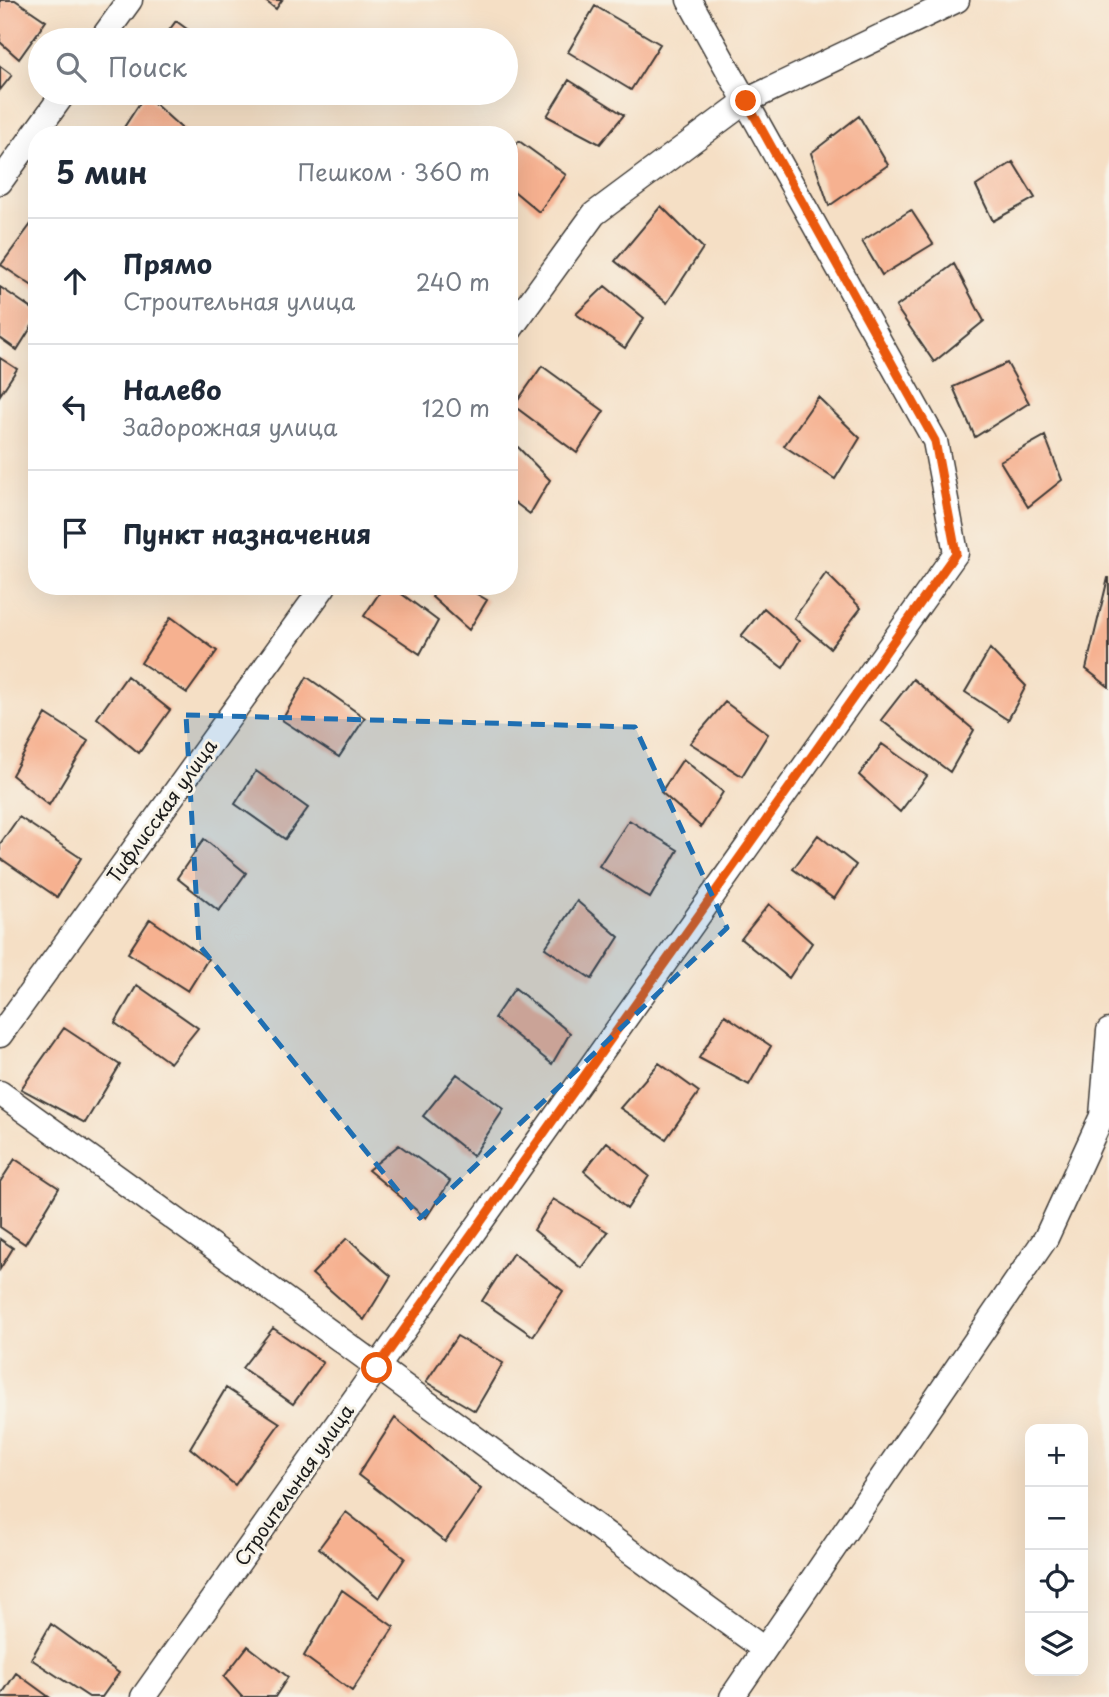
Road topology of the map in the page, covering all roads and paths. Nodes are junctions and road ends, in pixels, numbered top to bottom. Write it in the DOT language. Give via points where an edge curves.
graph roads {
  1 [pos="131,0"];
  2 [pos="689,0"];
  3 [pos="957,0"];
  4 [pos="110,28"];
  5 [pos="746,101"];
  6 [pos="55,105"];
  7 [pos="40,126"];
  8 [pos="28,143"];
  9 [pos="0,182"];
  10 [pos="518,319"];
  11 [pos="318,595"];
  12 [pos="1109,1031"];
  13 [pos="0,1035"];
  14 [pos="0,1093"];
  15 [pos="377,1368"];
  16 [pos="764,1649"];
  17 [pos="144,1697"];
  18 [pos="732,1697"];
  1 -- 4 [label="street"];
  2 -- 5 [label="street"];
  3 -- 5 [label="street"];
  5 -- 10 [label="street" via="594,214"];
  5 -- 15 [label="street, Строительная улица" via="935,441 956,553"];
  6 -- 7 [label="street"];
  8 -- 9 [label="street"];
  11 -- 13 [label="street, Тифлисская улица"];
  12 -- 16 [label="street" via="1102,1116 1046,1238"];
  14 -- 15 [label="street"];
  15 -- 16 [label="street"];
  15 -- 17 [label="street, Строительная улица"];
  16 -- 18 [label="street"];
}
